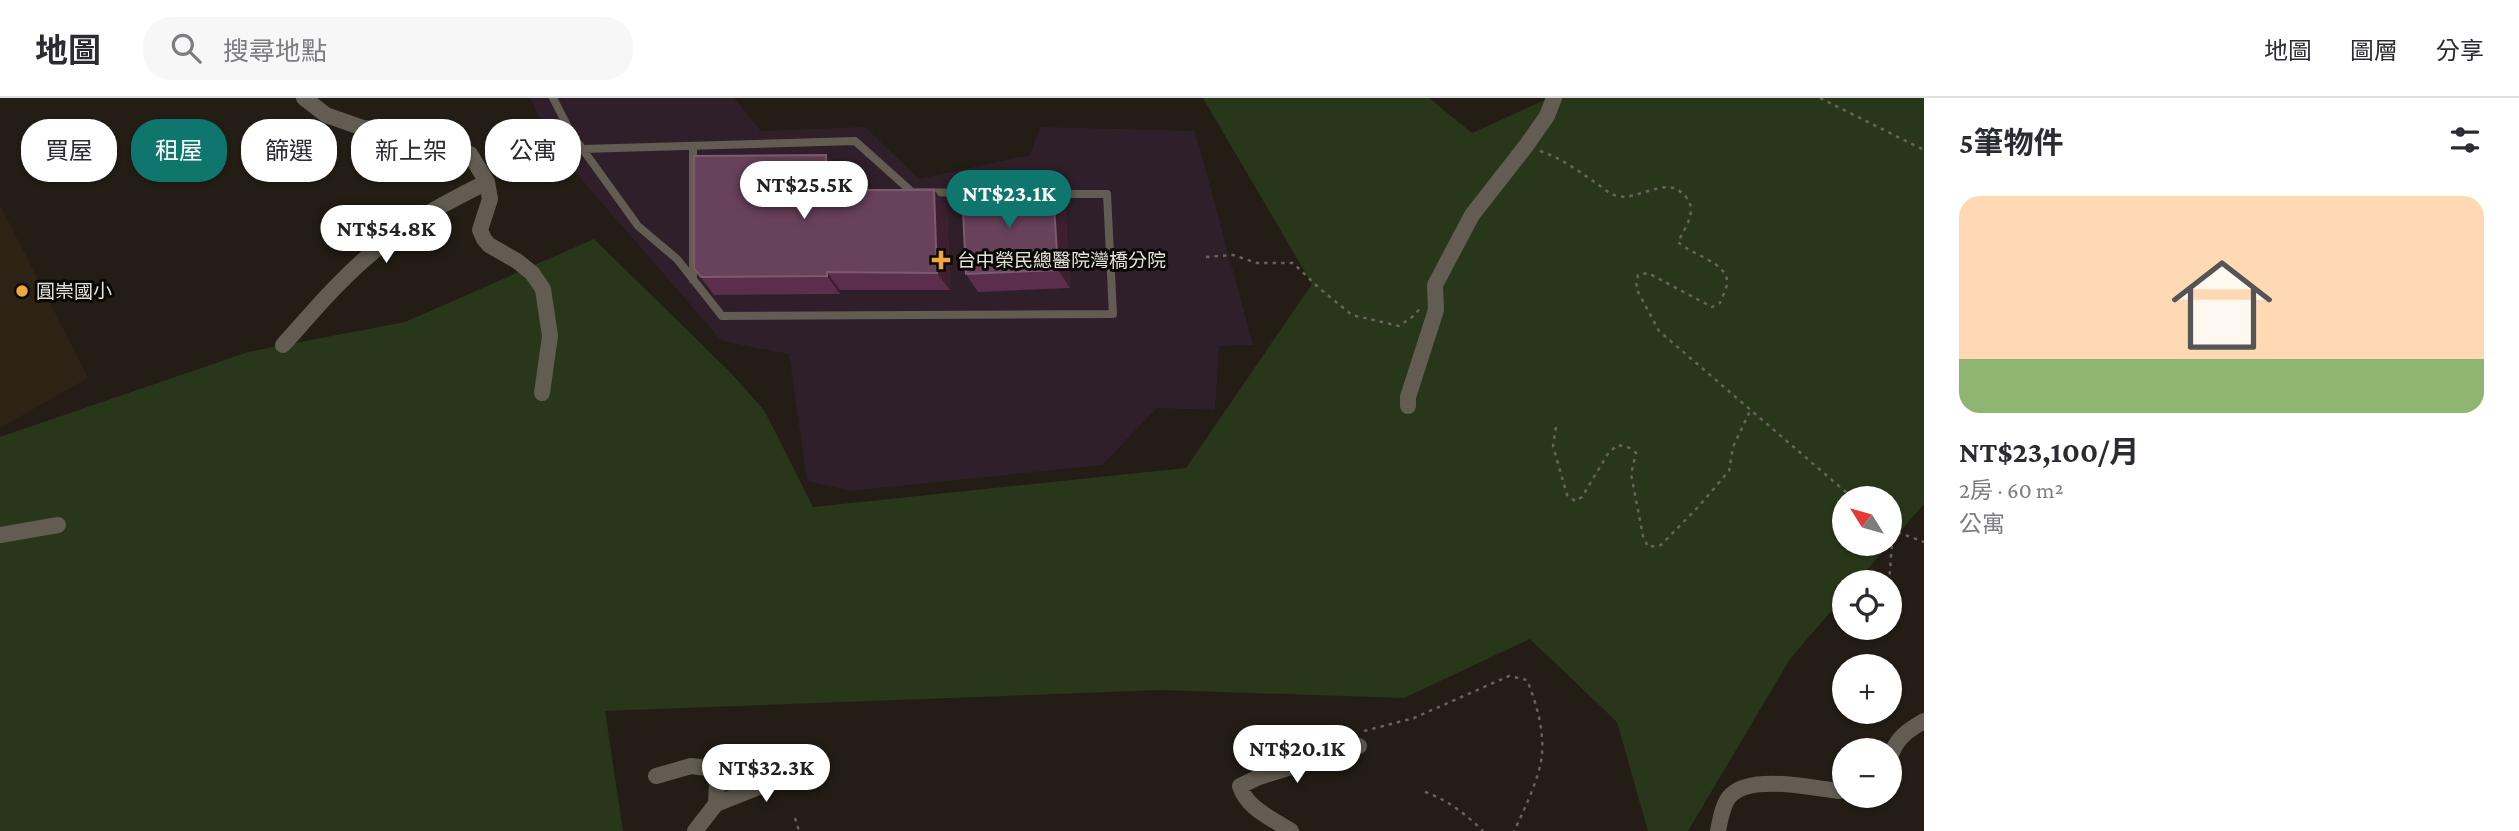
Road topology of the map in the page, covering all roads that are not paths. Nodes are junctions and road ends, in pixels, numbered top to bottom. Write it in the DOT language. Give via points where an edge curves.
graph roads {
  1 [pos="304,98"];
  2 [pos="553,98"];
  3 [pos="1554,98"];
  4 [pos="694,146"];
  5 [pos="582,149"];
  6 [pos="485,178"];
  7 [pos="485,182"];
  8 [pos="487,182"];
  9 [pos="982,193"];
  10 [pos="1038,194"];
  11 [pos="693,280"];
  12 [pos="283,345"];
  13 [pos="542,393"];
  14 [pos="1408,406"];
  15 [pos="58,525"];
  16 [pos="0,535"];
  17 [pos="1924,721"];
  18 [pos="1900,738"];
  19 [pos="1359,746"];
  20 [pos="822,762"];
  21 [pos="656,776"];
  22 [pos="1832,790"];
  23 [pos="716,804"];
  24 [pos="695,831"];
  25 [pos="1291,831"];
  26 [pos="1718,831"];
  1 -- 6 [label="street" via="326,115 363,128 429,133 470,155"];
  2 -- 5 [label="lane"];
  3 -- 14 [label="street" via="1527,146 1472,215 1435,285 1436,310"];
  4 -- 5 [label="lane"];
  4 -- 9 [label="lane" via="855,141 912,192"];
  4 -- 11 [label="lane"];
  5 -- 11 [label="lane" via="638,226 677,259"];
  7 -- 12 [label="street" via="429,212 374,251"];
  8 -- 13 [label="street" via="490,199 480,230 484,239 532,273 543,289 550,336"];
  10 -- 11 [label="lane" via="1107,194 1113,314 722,316"];
  15 -- 16 [label="street"];
  17 -- 18 [label="street"];
  19 -- 25 [label="street" via="1240,786 1255,807"];
  20 -- 23 [label="street"];
  21 -- 23 [label="street" via="691,766 708,768 717,782"];
  22 -- 26 [label="street" via="1770,784 1741,787 1728,797"];
  23 -- 24 [label="street"];
}
